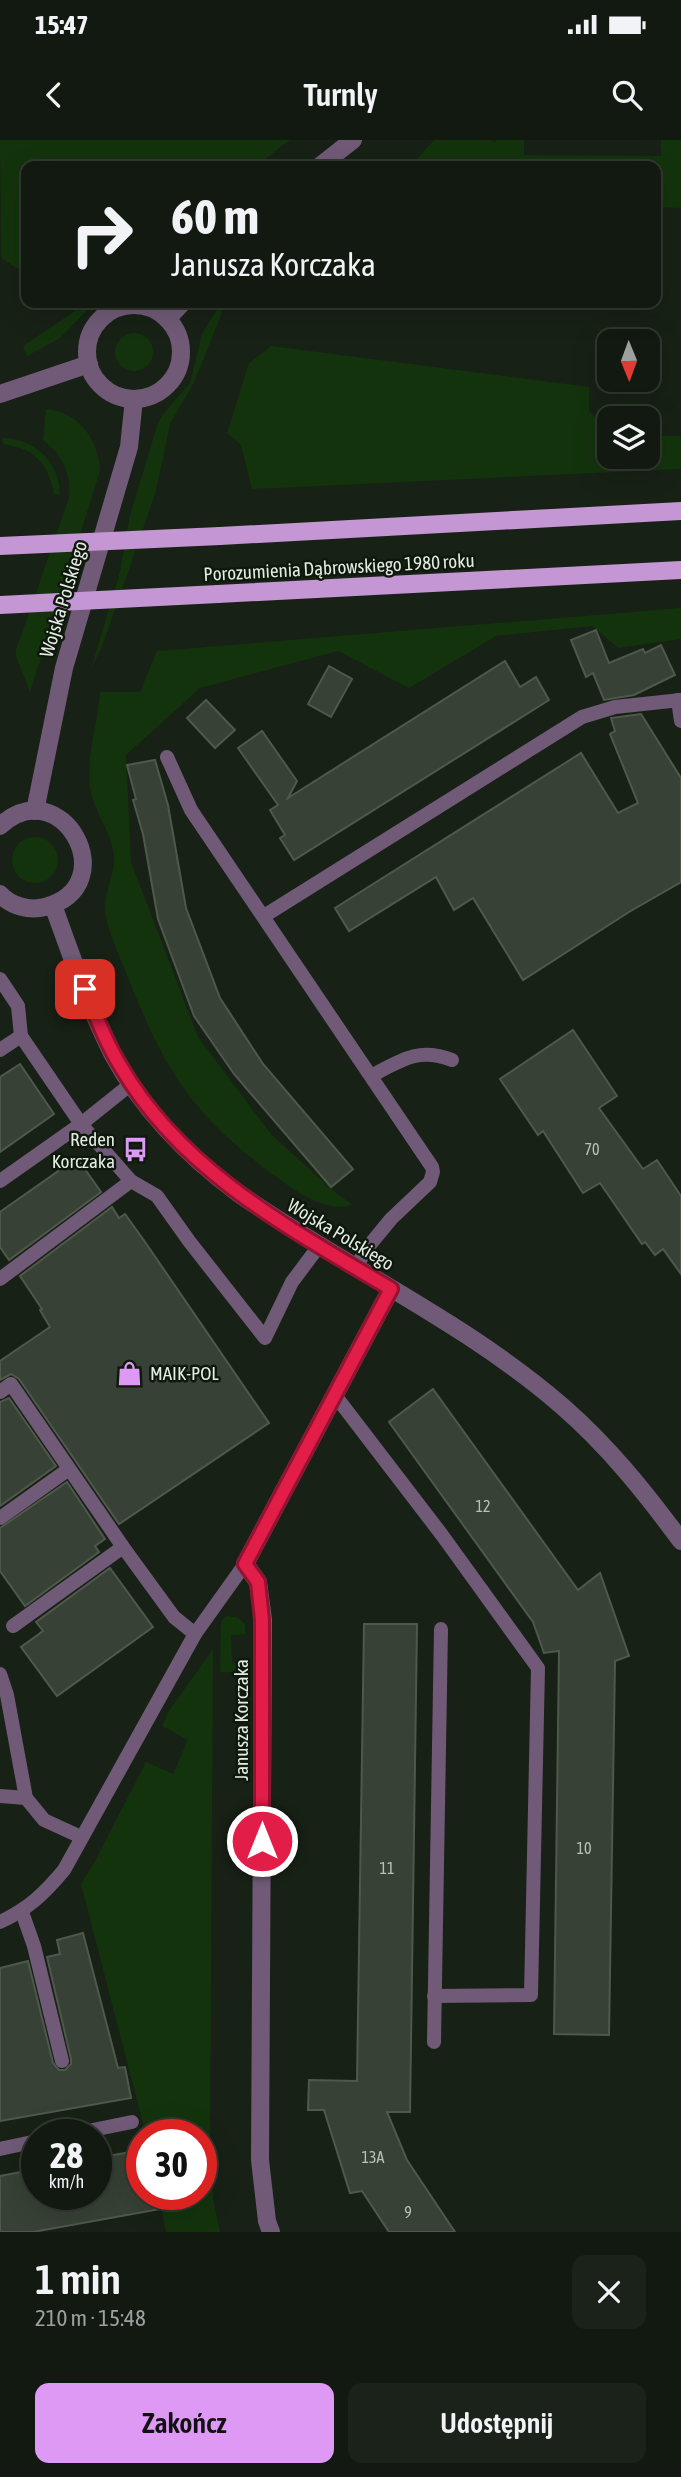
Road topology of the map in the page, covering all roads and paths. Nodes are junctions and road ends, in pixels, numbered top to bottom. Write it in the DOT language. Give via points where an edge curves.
graph roads {
  1 [pos="353,140"];
  2 [pos="326,161"];
  3 [pos="123,308"];
  4 [pos="149,308"];
  5 [pos="177,308"];
  6 [pos="167,319"];
  7 [pos="89,364"];
  8 [pos="0,394"];
  9 [pos="134,399"];
  10 [pos="681,511"];
  11 [pos="0,546"];
  12 [pos="681,570"];
  13 [pos="0,605"];
  14 [pos="679,700"];
  15 [pos="681,720"];
  16 [pos="167,757"];
  17 [pos="35,811"];
  18 [pos="0,826"];
  19 [pos="0,894"];
  20 [pos="53,905"];
  21 [pos="264,916"];
  22 [pos="0,979"];
  23 [pos="21,1036"];
  24 [pos="0,1050"];
  25 [pos="452,1060"];
  26 [pos="371,1076"];
  27 [pos="131,1084"];
  28 [pos="81,1124"];
  29 [pos="0,1181"];
  30 [pos="131,1181"];
  31 [pos="319,1246"];
  32 [pos="355,1268"];
  33 [pos="0,1279"];
  34 [pos="391,1289"];
  35 [pos="0,1392"];
  36 [pos="334,1394"];
  37 [pos="69,1469"];
  38 [pos="0,1518"];
  39 [pos="681,1541"];
  40 [pos="123,1547"];
  41 [pos="245,1564"];
  42 [pos="13,1626"];
  43 [pos="441,1629"];
  44 [pos="195,1634"];
  45 [pos="0,1674"];
  46 [pos="3,1695"];
  47 [pos="0,1796"];
  48 [pos="26,1798"];
  49 [pos="81,1837"];
  50 [pos="22,1912"];
  51 [pos="0,1922"];
  52 [pos="434,1996"];
  53 [pos="434,2042"];
  54 [pos="62,2061"];
  55 [pos="21,2144"];
  56 [pos="0,2149"];
  57 [pos="271,2232"];
  1 -- 2 [label="street"];
  3 -- 7 [label="street" via="96,325 87,351"];
  4 -- 6 [label="street"];
  5 -- 6 [label="street"];
  6 -- 9 [label="street" via="180,340 180,364 158,393"];
  7 -- 8 [label="street"];
  7 -- 9 [label="street" via="110,393"];
  9 -- 17 [label="street, Wojska Polskiego" via="129,447 64,668"];
  10 -- 11 [label="main road, Porozumienia Dąbrowskiego 1980 roku, bridge"];
  12 -- 13 [label="main road, Porozumienia Dąbrowskiego 1980 roku, bridge"];
  14 -- 15 [label="lane"];
  14 -- 21 [label="lane" via="615,707 582,717"];
  16 -- 21 [label="lane" via="191,810"];
  17 -- 18 [label="street" via="20,813"];
  17 -- 20 [label="street" via="66,823 77,835 82,851 77,883 67,897"];
  19 -- 20 [label="street" via="20,907"];
  20 -- 27 [label="street, Wojska Polskiego" via="97,1018"];
  21 -- 26 [label="lane"];
  22 -- 23 [label="lane" via="18,1006"];
  23 -- 24 [label="lane"];
  23 -- 28 [label="lane"];
  25 -- 26 [label="lane" via="423,1054"];
  26 -- 32 [label="lane" via="433,1172 427,1186 391,1219"];
  27 -- 28 [label="lane"];
  27 -- 31 [label="street, Wojska Polskiego" via="214,1176"];
  28 -- 29 [label="lane"];
  28 -- 30 [label="lane"];
  30 -- 31 [label="lane" via="157,1196 265,1338 292,1282"];
  30 -- 33 [label="lane"];
  31 -- 32 [label="street, Wojska Polskiego"];
  32 -- 34 [label="street, Wojska Polskiego"];
  34 -- 36 [label="street"];
  34 -- 39 [label="street, Wojska Polskiego" via="501,1359 562,1406 633,1477"];
  35 -- 37 [label="lane" via="11,1384"];
  36 -- 41 [label="street"];
  36 -- 52 [label="lane" via="538,1668 531,1996"];
  37 -- 38 [label="lane"];
  37 -- 40 [label="lane"];
  40 -- 42 [label="lane"];
  40 -- 44 [label="lane" via="174,1616"];
  41 -- 44 [label="lane"];
  41 -- 57 [label="street, Janusza Korczaka" via="258,1582 262,1620 260,2160"];
  43 -- 52 [label="lane"];
  44 -- 49 [label="lane"];
  45 -- 46 [label="lane"];
  46 -- 48 [label="lane"];
  47 -- 48 [label="lane"];
  48 -- 49 [label="lane" via="44,1820"];
  49 -- 50 [label="lane" via="64,1870"];
  50 -- 51 [label="lane"];
  50 -- 54 [label="lane"];
  52 -- 53 [label="lane"];
  55 -- 56 [label="lane"];
}
